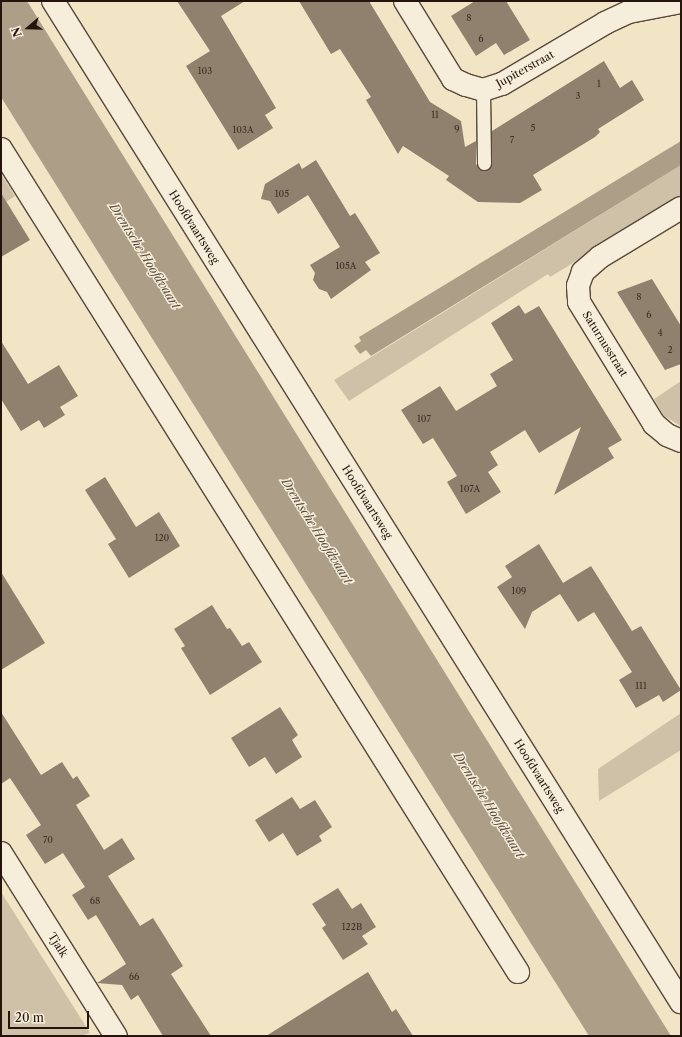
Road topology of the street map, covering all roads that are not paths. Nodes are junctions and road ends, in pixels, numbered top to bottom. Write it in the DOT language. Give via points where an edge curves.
graph roads {
  1 [pos="53,1"];
  2 [pos="405,1"];
  3 [pos="681,2"];
  4 [pos="484,90"];
  5 [pos="1,149"];
  6 [pos="484,163"];
  7 [pos="681,208"];
  8 [pos="681,441"];
  9 [pos="1,853"];
  10 [pos="518,972"];
  11 [pos="681,1002"];
  12 [pos="113,1035"];
  1 -- 11 [label="street, Hoofdvaartsweg"];
  2 -- 4 [label="street, Jupiterstraat" via="453,79"];
  3 -- 4 [label="street, Jupiterstraat" via="629,12 605,23 502,84"];
  4 -- 6 [label="lane"];
  5 -- 10 [label="street"];
  7 -- 8 [label="street, Saturnusstraat" via="600,256 583,272 578,286 579,302 654,424 667,435"];
  9 -- 12 [label="street, Tjalk"];
}
